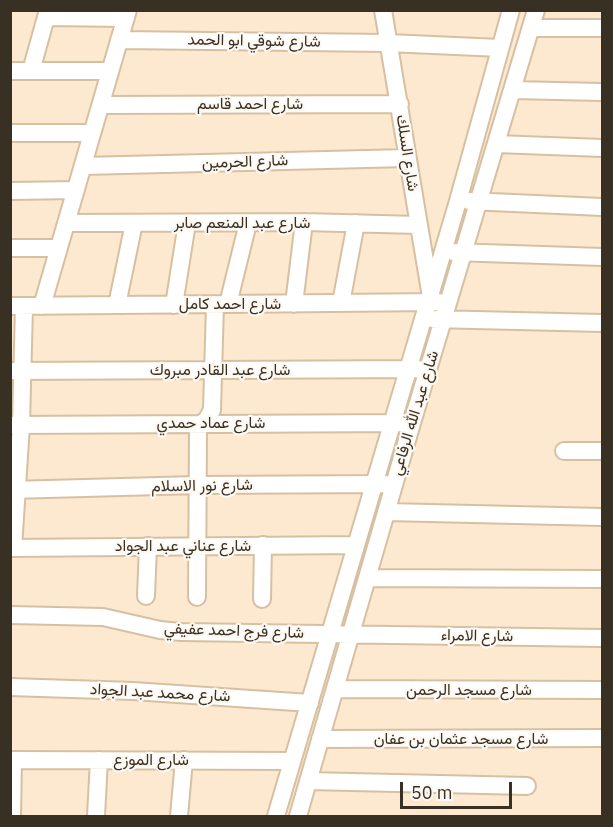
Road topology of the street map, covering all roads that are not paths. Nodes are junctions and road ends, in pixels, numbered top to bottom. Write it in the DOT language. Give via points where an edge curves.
graph roads {
  1 [pos="382,10"];
  2 [pos="511,10"];
  3 [pos="536,10"];
  4 [pos="47,14"];
  5 [pos="127,14"];
  6 [pos="531,28"];
  7 [pos="603,28"];
  8 [pos="119,40"];
  9 [pos="388,43"];
  10 [pos="500,48"];
  11 [pos="10,71"];
  12 [pos="31,71"];
  13 [pos="110,71"];
  14 [pos="512,90"];
  15 [pos="603,92"];
  16 [pos="400,104"];
  17 [pos="101,105"];
  18 [pos="10,133"];
  19 [pos="93,133"];
  20 [pos="496,144"];
  21 [pos="603,148"];
  22 [pos="407,158"];
  23 [pos="83,166"];
  24 [pos="76,190"];
  25 [pos="10,191"];
  26 [pos="458,201"];
  27 [pos="479,201"];
  28 [pos="603,207"];
  29 [pos="304,222"];
  30 [pos="66,223"];
  31 [pos="134,223"];
  32 [pos="187,223"];
  33 [pos="248,223"];
  34 [pos="356,223"];
  35 [pos="418,225"];
  36 [pos="10,248"];
  37 [pos="59,248"];
  38 [pos="443,252"];
  39 [pos="464,253"];
  40 [pos="603,257"];
  41 [pos="449,302"];
  42 [pos="340,303"];
  43 [pos="221,304"];
  44 [pos="294,304"];
  45 [pos="117,305"];
  46 [pos="174,305"];
  47 [pos="427,305"];
  48 [pos="17,306"];
  49 [pos="42,306"];
  50 [pos="443,320"];
  51 [pos="603,323"];
  52 [pos="408,369"];
  53 [pos="429,369"];
  54 [pos="213,370"];
  55 [pos="16,371"];
  56 [pos="392,422"];
  57 [pos="203,423"];
  58 [pos="412,423"];
  59 [pos="16,425"];
  60 [pos="564,451"];
  61 [pos="603,451"];
  62 [pos="374,484"];
  63 [pos="394,484"];
  64 [pos="196,485"];
  65 [pos="14,490"];
  66 [pos="386,512"];
  67 [pos="603,517"];
  68 [pos="263,545"];
  69 [pos="356,545"];
  70 [pos="148,546"];
  71 [pos="198,546"];
  72 [pos="12,548"];
  73 [pos="367,578"];
  74 [pos="603,579"];
  75 [pos="146,596"];
  76 [pos="197,597"];
  77 [pos="262,599"];
  78 [pos="10,615"];
  79 [pos="330,633"];
  80 [pos="351,634"];
  81 [pos="603,638"];
  82 [pos="10,687"];
  83 [pos="335,689"];
  84 [pos="603,690"];
  85 [pos="310,703"];
  86 [pos="603,738"];
  87 [pos="320,739"];
  88 [pos="12,760"];
  89 [pos="99,760"];
  90 [pos="184,760"];
  91 [pos="292,761"];
  92 [pos="308,781"];
  93 [pos="527,786"];
  94 [pos="12,816"];
  95 [pos="96,816"];
  96 [pos="179,816"];
  97 [pos="276,816"];
  98 [pos="298,816"];
  1 -- 9 [label="street, شارع السلك"];
  2 -- 10 [label="street, شارع عبد الله الرفاعي"];
  3 -- 6 [label="street, شارع عبد الله الرفاعي"];
  4 -- 5 [label="street"];
  4 -- 12 [label="street"];
  5 -- 8 [label="street"];
  6 -- 7 [label="street"];
  6 -- 14 [label="street, شارع عبد الله الرفاعي"];
  8 -- 9 [label="street, شارع شوقي ابو الحمد"];
  8 -- 13 [label="street"];
  9 -- 10 [label="street, شارع شوقي ابو الحمد"];
  9 -- 16 [label="street, شارع السلك"];
  10 -- 26 [label="street, شارع عبد الله الرفاعي"];
  11 -- 12 [label="street"];
  12 -- 13 [label="street"];
  13 -- 17 [label="street"];
  14 -- 15 [label="street"];
  14 -- 20 [label="street, شارع عبد الله الرفاعي"];
  16 -- 17 [label="street, شارع احمد قاسم"];
  16 -- 22 [label="street, شارع السلك"];
  17 -- 19 [label="street"];
  18 -- 19 [label="street"];
  19 -- 23 [label="street"];
  20 -- 21 [label="street"];
  20 -- 27 [label="street, شارع عبد الله الرفاعي"];
  22 -- 23 [label="street, شارع الحرمين"];
  22 -- 35 [label="street, شارع السلك"];
  23 -- 24 [label="street"];
  24 -- 25 [label="street"];
  24 -- 30 [label="street"];
  26 -- 27 [label="street"];
  26 -- 38 [label="street, شارع عبد الله الرفاعي"];
  27 -- 28 [label="street"];
  27 -- 39 [label="street, شارع عبد الله الرفاعي"];
  29 -- 33 [label="street, شارع عبد المنعم صابر"];
  29 -- 34 [label="street, شارع عبد المنعم صابر"];
  29 -- 44 [label="street"];
  30 -- 31 [label="street, شارع عبد المنعم صابر"];
  30 -- 37 [label="street"];
  31 -- 32 [label="street, شارع عبد المنعم صابر"];
  31 -- 45 [label="street"];
  32 -- 33 [label="street, شارع عبد المنعم صابر"];
  32 -- 46 [label="street"];
  33 -- 43 [label="street"];
  34 -- 35 [label="street, شارع عبد المنعم صابر"];
  34 -- 42 [label="street"];
  35 -- 47 [label="street, شارع السلك"];
  36 -- 37 [label="street"];
  37 -- 49 [label="street"];
  38 -- 39 [label="street"];
  38 -- 47 [label="street, شارع عبد الله الرفاعي"];
  39 -- 40 [label="street"];
  39 -- 41 [label="street, شارع عبد الله الرفاعي"];
  41 -- 47 [label="street, شارع احمد كامل"];
  41 -- 50 [label="street, شارع عبد الله الرفاعي"];
  42 -- 44 [label="street, شارع احمد كامل"];
  42 -- 47 [label="street, شارع احمد كامل"];
  43 -- 44 [label="street, شارع احمد كامل"];
  43 -- 46 [label="street, شارع احمد كامل"];
  43 -- 54 [label="street"];
  45 -- 46 [label="street, شارع احمد كامل"];
  45 -- 49 [label="street, شارع احمد كامل"];
  47 -- 50 [label="street"];
  47 -- 52 [label="street, شارع عبد الله الرفاعي"];
  48 -- 49 [label="street, شارع احمد كامل"];
  48 -- 55 [label="street"];
  50 -- 51 [label="street"];
  50 -- 53 [label="street, شارع عبد الله الرفاعي"];
  52 -- 53 [label="street, شارع عبد القادر مبروك"];
  52 -- 54 [label="street, شارع عبد القادر مبروك"];
  52 -- 56 [label="street, شارع عبد الله الرفاعي"];
  53 -- 58 [label="street, شارع عبد الله الرفاعي"];
  54 -- 55 [label="street, شارع عبد القادر مبروك"];
  54 -- 57 [label="street" via="212,410"];
  55 -- 59 [label="street"];
  56 -- 57 [label="street, شارع عماد حمدي"];
  56 -- 58 [label="street, شارع عماد حمدي"];
  56 -- 62 [label="street, شارع عبد الله الرفاعي"];
  57 -- 59 [label="street, شارع عماد حمدي"];
  57 -- 64 [label="street" via="198,431"];
  58 -- 63 [label="street, شارع عبد الله الرفاعي"];
  59 -- 65 [label="street"];
  60 -- 61 [label="street"];
  62 -- 63 [label="street, شارع نور الاسلام"];
  62 -- 64 [label="street, شارع نور الاسلام"];
  62 -- 69 [label="street, شارع عبد الله الرفاعي"];
  63 -- 66 [label="street, شارع عبد الله الرفاعي"];
  64 -- 65 [label="street, شارع نور الاسلام"];
  64 -- 71 [label="street"];
  65 -- 72 [label="street"];
  66 -- 67 [label="street"];
  66 -- 73 [label="street, شارع عبد الله الرفاعي"];
  68 -- 69 [label="street, شارع عناني عبد الجواد"];
  68 -- 71 [label="street, شارع عناني عبد الجواد"];
  68 -- 77 [label="street"];
  69 -- 79 [label="street, شارع عبد الله الرفاعي"];
  70 -- 71 [label="street, شارع عناني عبد الجواد"];
  70 -- 72 [label="street, شارع عناني عبد الجواد"];
  70 -- 75 [label="street"];
  71 -- 76 [label="street"];
  73 -- 74 [label="street"];
  73 -- 80 [label="street, شارع عبد الله الرفاعي"];
  78 -- 79 [label="street, شارع فرج احمد عفيفي" via="103,617 181,632"];
  79 -- 80 [label="street, شارع فرج احمد عفيفي"];
  79 -- 85 [label="street, شارع عبد الله الرفاعي"];
  80 -- 81 [label="street, شارع الامراء"];
  80 -- 83 [label="street, شارع عبد الله الرفاعي"];
  82 -- 85 [label="street, شارع محمد عبد الجواد"];
  83 -- 84 [label="street, شارع مسجد الرحمن"];
  83 -- 87 [label="street, شارع عبد الله الرفاعي"];
  85 -- 91 [label="street, شارع عبد الله الرفاعي"];
  86 -- 87 [label="street, شارع مسجد عثمان بن عفان"];
  87 -- 92 [label="street, شارع عبد الله الرفاعي"];
  88 -- 89 [label="street, شارع الموزع"];
  88 -- 94 [label="street"];
  89 -- 90 [label="street, شارع الموزع"];
  89 -- 95 [label="street"];
  90 -- 91 [label="street, شارع الموزع"];
  90 -- 96 [label="street"];
  91 -- 97 [label="street, شارع عبد الله الرفاعي"];
  92 -- 93 [label="street"];
  92 -- 98 [label="street, شارع عبد الله الرفاعي"];
}
